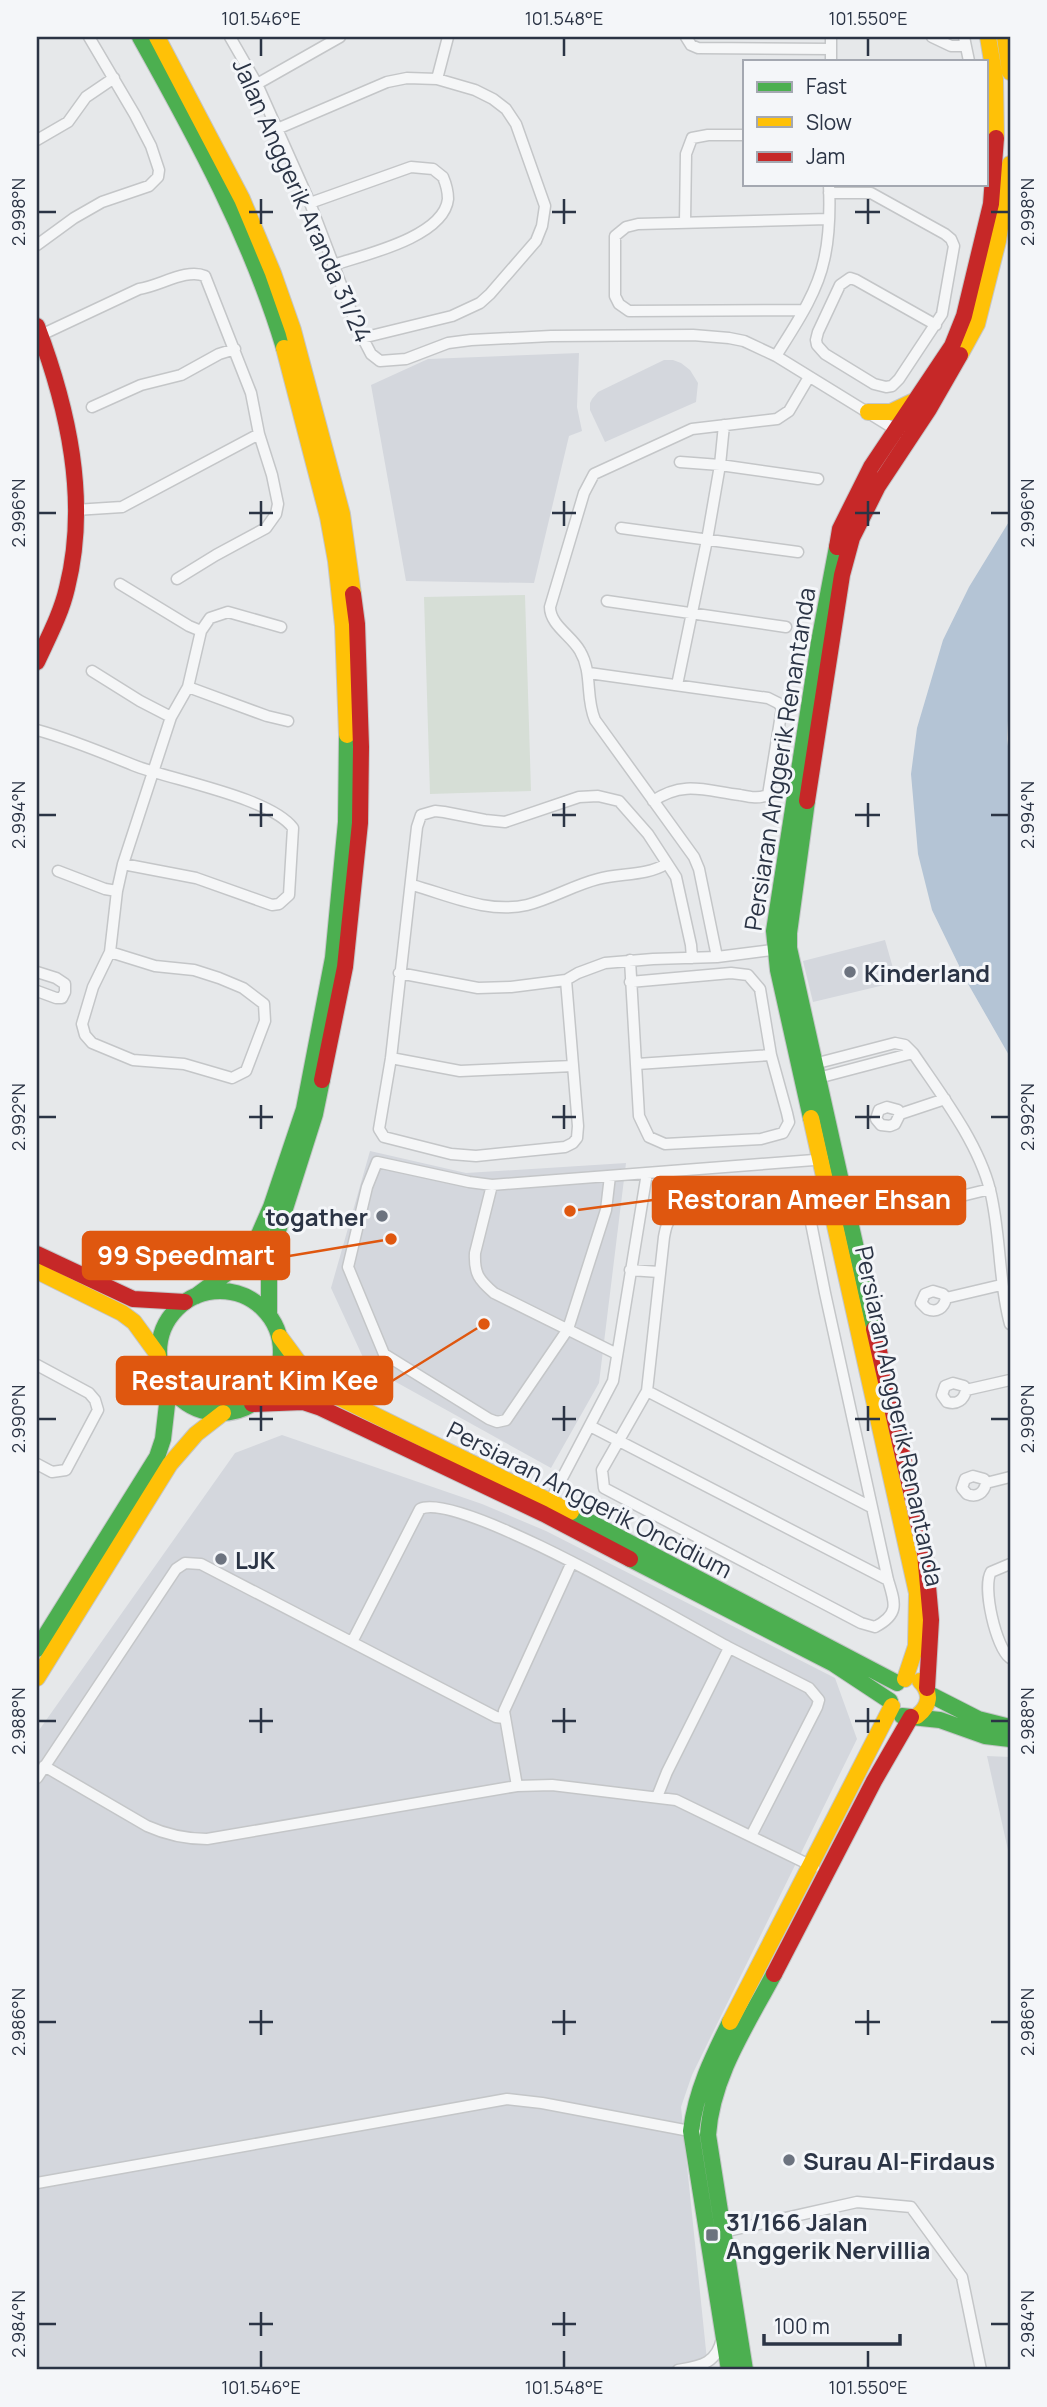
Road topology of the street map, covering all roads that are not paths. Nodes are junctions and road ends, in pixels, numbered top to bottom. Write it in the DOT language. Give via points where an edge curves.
graph roads {
  1 [pos="89,37"];
  2 [pos="140,37"];
  3 [pos="157,37"];
  4 [pos="230,37"];
  5 [pos="340,37"];
  6 [pos="448,37"];
  7 [pos="686,37"];
  8 [pos="831,37"];
  9 [pos="932,37"];
  10 [pos="988,37"];
  11 [pos="1005,37"];
  12 [pos="965,42"];
  13 [pos="831,49"];
  14 [pos="831,60"];
  15 [pos="969,60"];
  16 [pos="1010,72"];
  17 [pos="114,78"];
  18 [pos="437,79"];
  19 [pos="257,85"];
  20 [pos="1003,104"];
  21 [pos="277,130"];
  22 [pos="743,135"];
  23 [pos="37,140"];
  24 [pos="1010,163"];
  25 [pos="829,189"];
  26 [pos="310,203"];
  27 [pos="828,219"];
  28 [pos="685,222"];
  29 [pos="37,244"];
  30 [pos="333,265"];
  31 [pos="802,310"];
  32 [pos="936,325"];
  33 [pos="39,331"];
  34 [pos="362,338"];
  35 [pos="235,349"];
  36 [pos="776,356"];
  37 [pos="809,377"];
  38 [pos="920,396"];
  39 [pos="92,407"];
  40 [pos="868,412"];
  41 [pos="724,425"];
  42 [pos="258,433"];
  43 [pos="902,434"];
  44 [pos="881,450"];
  45 [pos="680,462"];
  46 [pos="720,465"];
  47 [pos="818,479"];
  48 [pos="75,510"];
  49 [pos="621,528"];
  50 [pos="707,540"];
  51 [pos="797,552"];
  52 [pos="177,579"];
  53 [pos="120,584"];
  54 [pos="607,601"];
  55 [pos="692,612"];
  56 [pos="281,627"];
  57 [pos="786,627"];
  58 [pos="201,631"];
  59 [pos="37,662"];
  60 [pos="92,671"];
  61 [pos="589,673"];
  62 [pos="677,685"];
  63 [pos="188,687"];
  64 [pos="171,717"];
  65 [pos="288,721"];
  66 [pos="37,730"];
  67 [pos="153,771"];
  68 [pos="653,800"];
  69 [pos="123,864"];
  70 [pos="666,864"];
  71 [pos="58,871"];
  72 [pos="412,885"];
  73 [pos="117,891"];
  74 [pos="782,948"];
  75 [pos="110,953"];
  76 [pos="717,957"];
  77 [pos="692,958"];
  78 [pos="630,960"];
  79 [pos="37,972"];
  80 [pos="399,973"];
  81 [pos="566,980"];
  82 [pos="630,982"];
  83 [pos="37,991"];
  84 [pos="913,1053"];
  85 [pos="771,1055"];
  86 [pos="848,1055"];
  87 [pos="391,1058"];
  88 [pos="638,1064"];
  89 [pos="573,1066"];
  90 [pos="852,1069"];
  91 [pos="816,1071"];
  92 [pos="944,1099"];
  93 [pos="900,1114"];
  94 [pos="828,1159"];
  95 [pos="647,1173"];
  96 [pos="610,1176"];
  97 [pos="492,1185"];
  98 [pos="990,1189"];
  99 [pos="925,1205"];
  100 [pos="37,1254"];
  101 [pos="630,1270"];
  102 [pos="37,1271"];
  103 [pos="659,1272"];
  104 [pos="1001,1285"];
  105 [pos="946,1298"];
  106 [pos="190,1299"];
  107 [pos="269,1315"];
  108 [pos="1010,1324"];
  109 [pos="568,1329"];
  110 [pos="280,1337"];
  111 [pos="617,1354"];
  112 [pos="158,1355"];
  113 [pos="37,1365"];
  114 [pos="1010,1380"];
  115 [pos="169,1387"];
  116 [pos="966,1390"];
  117 [pos="647,1391"];
  118 [pos="252,1404"];
  119 [pos="223,1413"];
  120 [pos="590,1426"];
  121 [pos="619,1441"];
  122 [pos="37,1464"];
  123 [pos="1010,1477"];
  124 [pos="986,1483"];
  125 [pos="871,1507"];
  126 [pos="547,1508"];
  127 [pos="572,1562"];
  128 [pos="1010,1564"];
  129 [pos="887,1580"];
  130 [pos="352,1642"];
  131 [pos="729,1647"];
  132 [pos="37,1649"];
  133 [pos="1010,1658"];
  134 [pos="37,1678"];
  135 [pos="901,1681"];
  136 [pos="928,1691"];
  137 [pos="891,1703"];
  138 [pos="914,1716"];
  139 [pos="504,1718"];
  140 [pos="1010,1727"];
  141 [pos="1010,1739"];
  142 [pos="44,1766"];
  143 [pos="37,1778"];
  144 [pos="517,1786"];
  145 [pos="657,1797"];
  146 [pos="751,1836"];
  147 [pos="819,1869"];
  148 [pos="691,2131"];
  149 [pos="708,2135"];
  150 [pos="37,2183"];
  151 [pos="723,2232"];
  152 [pos="723,2332"];
  153 [pos="705,2365"];
  154 [pos="678,2370"];
  155 [pos="716,2370"];
  156 [pos="729,2370"];
  157 [pos="745,2370"];
  158 [pos="981,2370"];
  1 -- 17 [label="street"];
  2 -- 106 [label="main road" via="198,140 271,304 328,517 343,626 346,810 341,887 304,1109 253,1248 243,1261"];
  3 -- 107 [label="main road" via="242,200 293,330 342,514 356,624 360,823 347,955 315,1114 269,1259"];
  4 -- 19 [label="street, Jalan Anggerik Aranda 31/24"];
  5 -- 19 [label="street"];
  6 -- 18 [label="street"];
  7 -- 13 [label="street" via="698,48"];
  8 -- 13 [label="street"];
  9 -- 12 [label="street" via="951,46"];
  10 -- 20 [label="main road, Persiaran Anggerik Renantanda"];
  11 -- 16 [label="main road"];
  12 -- 15 [label="street"];
  13 -- 14 [label="street"];
  17 -- 23 [label="street" via="86,97 68,122"];
  17 -- 29 [label="street" via="151,146 158,177 149,186 102,202"];
  18 -- 21 [label="street" via="387,82"];
  18 -- 34 [label="street" via="475,90 506,109 543,195 542,226 536,241 480,303 452,316"];
  19 -- 21 [label="street, Jalan Anggerik Aranda 31/24"];
  20 -- 38 [label="main road, Persiaran Anggerik Renantanda" via="990,204 964,316 952,346"];
  21 -- 26 [label="street, Jalan Anggerik Aranda 31/24"];
  22 -- 28 [label="street" via="692,138 686,154"];
  24 -- 43 [label="main road, Persiaran Anggerik Renantanda" via="998,241 977,324"];
  25 -- 27 [label="street"];
  25 -- 32 [label="street" via="871,192 951,239 954,246 945,302"];
  26 -- 30 [label="street, Jalan Anggerik Aranda 31/24"];
  26 -- 30 [label="street" via="411,167 433,169 443,177 448,201 434,224 413,237"];
  27 -- 28 [label="street"];
  27 -- 31 [label="street" via="824,262"];
  28 -- 31 [label="street" via="631,225 618,233 614,242 618,304 629,311"];
  30 -- 34 [label="street, Jalan Anggerik Aranda 31/24"];
  31 -- 36 [label="street"];
  32 -- 32 [label="street" via="899,380 886,387 820,350 816,340 841,285 850,278"];
  33 -- 35 [label="street" via="139,289 195,273 205,276"];
  33 -- 48 [label="main road" via="61,398"];
  34 -- 36 [label="street, Jalan Anggerik Aranda 31/24" via="380,361 418,356 448,343 551,336 729,338"];
  35 -- 39 [label="street" via="181,375 141,385"];
  35 -- 42 [label="street" via="251,393"];
  36 -- 37 [label="street"];
  37 -- 40 [label="street"];
  37 -- 41 [label="street" via="783,416"];
  38 -- 40 [label="main road" via="899,411"];
  38 -- 43 [label="main road, Persiaran Anggerik Renantanda"];
  40 -- 43 [label="street"];
  40 -- 44 [label="main road" via="881,430"];
  41 -- 46 [label="street"];
  41 -- 61 [label="street" via="692,429 594,474 589,481 550,612 579,648"];
  42 -- 48 [label="street" via="128,504"];
  42 -- 52 [label="street" via="272,475 276,514 266,528"];
  43 -- 44 [label="main road, Persiaran Anggerik Renantanda"];
  43 -- 74 [label="main road, Persiaran Anggerik Renantanda" via="852,538 842,575 792,910"];
  44 -- 74 [label="main road, Persiaran Anggerik Renantanda" via="840,529 833,559 774,931"];
  45 -- 46 [label="street"];
  46 -- 47 [label="street"];
  46 -- 50 [label="street"];
  48 -- 59 [label="main road" via="65,594"];
  49 -- 50 [label="street"];
  50 -- 51 [label="street"];
  50 -- 55 [label="street"];
  53 -- 58 [label="street"];
  54 -- 55 [label="street"];
  55 -- 57 [label="street"];
  55 -- 62 [label="street"];
  56 -- 58 [label="street" via="228,612 210,618"];
  58 -- 63 [label="street"];
  60 -- 64 [label="street"];
  61 -- 62 [label="street"];
  61 -- 68 [label="street" via="589,701 595,720"];
  62 -- 68 [label="street" via="778,703 782,708 768,795 686,787"];
  63 -- 64 [label="street"];
  63 -- 65 [label="street"];
  64 -- 67 [label="street"];
  66 -- 67 [label="street"];
  67 -- 69 [label="street"];
  67 -- 69 [label="street" via="224,792 288,821 293,828 289,895 272,905 197,878"];
  68 -- 76 [label="street" via="699,869"];
  69 -- 73 [label="street"];
  70 -- 72 [label="street" via="600,878 527,905 475,904"];
  70 -- 72 [label="street" via="620,801 579,797 505,822 435,811 421,815"];
  70 -- 77 [label="street" via="676,877"];
  71 -- 73 [label="street"];
  72 -- 80 [label="street"];
  73 -- 75 [label="street"];
  74 -- 76 [label="street"];
  74 -- 91 [label="main road, Persiaran Anggerik Renantanda"];
  74 -- 94 [label="main road, Persiaran Anggerik Renantanda"];
  75 -- 75 [label="street" via="82,1024 92,1043 133,1060 184,1064 232,1078 246,1071 265,1021 264,1004 258,997 194,970 155,966"];
  76 -- 77 [label="street"];
  77 -- 78 [label="street"];
  78 -- 81 [label="street" via="598,965"];
  78 -- 82 [label="street"];
  79 -- 83 [label="street" via="65,984 65,992 56,998"];
  80 -- 81 [label="street" via="478,988"];
  80 -- 87 [label="street"];
  81 -- 89 [label="street"];
  82 -- 85 [label="street" via="748,975 760,989"];
  82 -- 88 [label="street"];
  84 -- 86 [label="street" via="900,1043"];
  84 -- 90 [label="street"];
  84 -- 92 [label="street"];
  85 -- 88 [label="street"];
  85 -- 88 [label="street" via="789,1122 783,1133 761,1139 665,1144 649,1138 639,1116"];
  86 -- 90 [label="street"];
  86 -- 91 [label="street"];
  87 -- 89 [label="street" via="460,1071"];
  87 -- 89 [label="street" via="379,1129 384,1137 463,1156 556,1149 573,1143 578,1126"];
  90 -- 91 [label="street"];
  91 -- 94 [label="main road, Persiaran Anggerik Renantanda"];
  92 -- 93 [label="street"];
  92 -- 98 [label="street"];
  94 -- 95 [label="street"];
  94 -- 135 [label="main road, Persiaran Anggerik Renantanda" via="917,1593 916,1646"];
  94 -- 136 [label="main road, Persiaran Anggerik Renantanda" via="861,1266 925,1553 932,1626"];
  95 -- 96 [label="street"];
  95 -- 101 [label="street"];
  96 -- 97 [label="street"];
  96 -- 109 [label="street" via="606,1210"];
  97 -- 109 [label="street" via="475,1253 479,1279 494,1293"];
  97 -- 109 [label="street" via="383,1161 373,1167 348,1267 384,1354 501,1422"];
  98 -- 99 [label="street"];
  98 -- 104 [label="street"];
  100 -- 106 [label="main road" via="133,1299"];
  101 -- 103 [label="street"];
  101 -- 111 [label="street"];
  102 -- 112 [label="main road" via="122,1313"];
  103 -- 117 [label="street"];
  103 -- 125 [label="street" via="666,1229 681,1212 720,1199 791,1192 803,1195"];
  104 -- 105 [label="street"];
  104 -- 108 [label="street"];
  106 -- 107 [label="main road" via="231,1292 252,1300"];
  106 -- 112 [label="main road" via="165,1325"];
  107 -- 110 [label="main road"];
  109 -- 111 [label="street"];
  110 -- 118 [label="main road" via="277,1375"];
  110 -- 126 [label="main road, Persiaran Anggerik Oncidium" via="308,1375 334,1395"];
  111 -- 120 [label="street" via="613,1381"];
  112 -- 115 [label="main road"];
  113 -- 122 [label="street" via="89,1393 97,1413 70,1465 61,1473"];
  114 -- 116 [label="street"];
  115 -- 119 [label="main road" via="192,1407"];
  115 -- 132 [label="main road" via="157,1457"];
  117 -- 121 [label="street"];
  117 -- 125 [label="street"];
  118 -- 119 [label="main road"];
  118 -- 126 [label="main road, Persiaran Anggerik Oncidium" via="303,1402 321,1408"];
  119 -- 134 [label="main road" via="196,1434 170,1464"];
  120 -- 121 [label="street"];
  120 -- 126 [label="street"];
  121 -- 129 [label="street"];
  121 -- 129 [label="street" via="601,1470 604,1488 861,1623 875,1627 892,1614 894,1600"];
  123 -- 124 [label="street"];
  125 -- 129 [label="street"];
  126 -- 135 [label="main road, Persiaran Anggerik Oncidium"];
  126 -- 137 [label="main road, Persiaran Anggerik Oncidium" via="834,1664"];
  127 -- 130 [label="street" via="461,1513 423,1507"];
  127 -- 131 [label="street"];
  127 -- 139 [label="street" via="506,1704"];
  128 -- 133 [label="street" via="991,1572 987,1584 1001,1648"];
  130 -- 139 [label="street"];
  130 -- 142 [label="street" via="201,1564 184,1563"];
  131 -- 145 [label="street"];
  131 -- 146 [label="street" via="809,1688 819,1700"];
  135 -- 136 [label="main road" via="917,1679"];
  135 -- 137 [label="main road" via="891,1691"];
  136 -- 138 [label="main road" via="927,1707"];
  136 -- 140 [label="main road" via="975,1720"];
  137 -- 138 [label="main road" via="902,1716"];
  137 -- 147 [label="main road"];
  138 -- 141 [label="main road"];
  138 -- 147 [label="main road"];
  139 -- 144 [label="street"];
  142 -- 143 [label="street"];
  142 -- 144 [label="street" via="147,1826 197,1839"];
  144 -- 145 [label="street" via="552,1785"];
  145 -- 146 [label="street" via="676,1800"];
  146 -- 147 [label="street"];
  147 -- 148 [label="main road" via="706,2069"];
  147 -- 149 [label="main road" via="721,2075"];
  148 -- 149 [label="street"];
  148 -- 150 [label="street" via="508,2099"];
  148 -- 152 [label="main road"];
  149 -- 151 [label="main road"];
  151 -- 157 [label="main road"];
  151 -- 158 [label="street" via="857,2202 911,2207 962,2277"];
  152 -- 153 [label="street" via="719,2349"];
  152 -- 156 [label="main road"];
  153 -- 154 [label="street"];
  153 -- 155 [label="street"];
}
